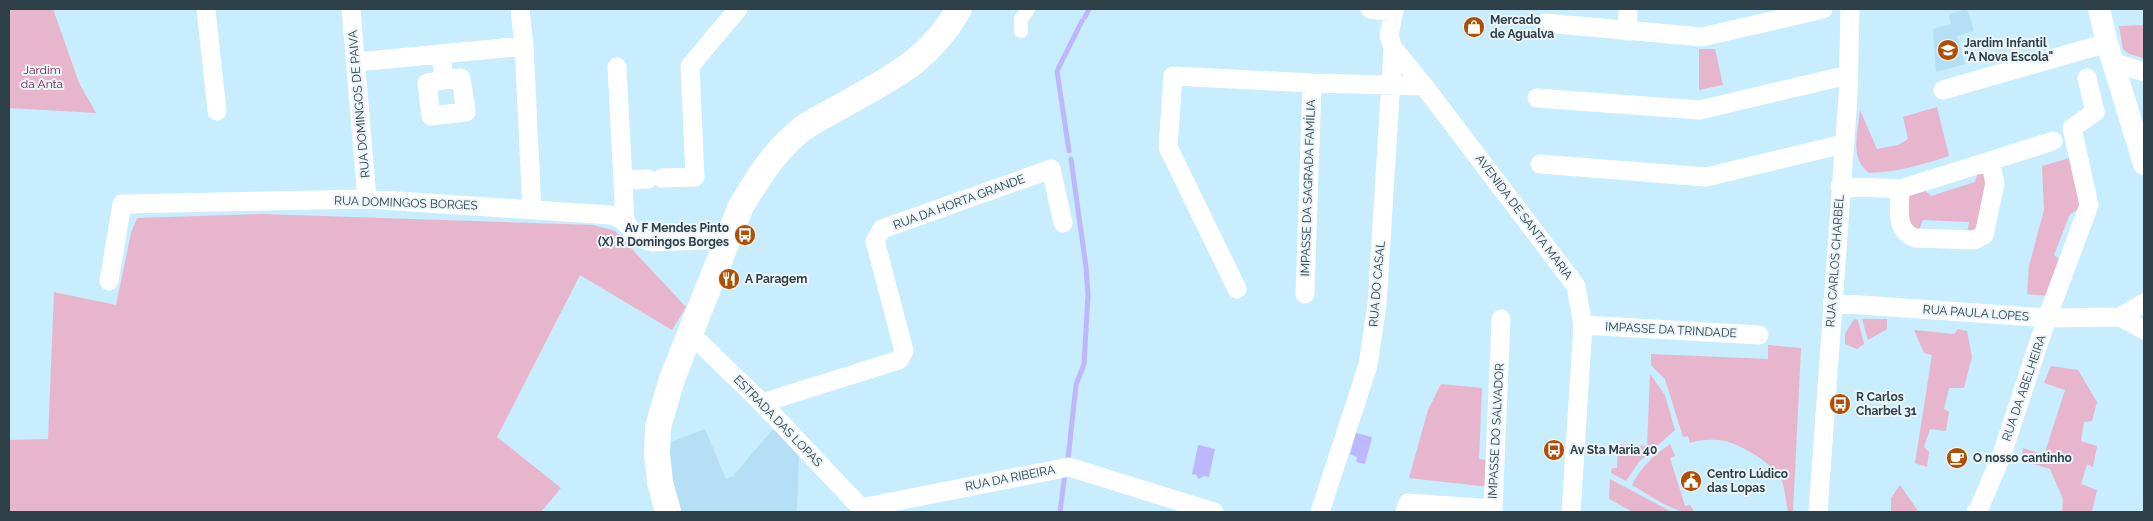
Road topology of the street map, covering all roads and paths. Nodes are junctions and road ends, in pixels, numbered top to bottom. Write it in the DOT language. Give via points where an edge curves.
graph roads {
  1 [pos="206,9"];
  2 [pos="351,9"];
  3 [pos="520,9"];
  4 [pos="738,9"];
  5 [pos="959,9"];
  6 [pos="1028,9"];
  7 [pos="1370,9"];
  8 [pos="1628,9"];
  9 [pos="1823,9"];
  10 [pos="1850,9"];
  11 [pos="2101,9"];
  12 [pos="1394,10"];
  13 [pos="1544,23"];
  14 [pos="1021,31"];
  15 [pos="1627,31"];
  16 [pos="524,46"];
  17 [pos="1392,48"];
  18 [pos="2111,53"];
  19 [pos="441,54"];
  20 [pos="357,62"];
  21 [pos="617,67"];
  22 [pos="2144,72"];
  23 [pos="1848,75"];
  24 [pos="2087,78"];
  25 [pos="444,80"];
  26 [pos="1312,83"];
  27 [pos="1390,85"];
  28 [pos="1424,86"];
  29 [pos="1943,90"];
  30 [pos="1537,98"];
  31 [pos="216,111"];
  32 [pos="2053,140"];
  33 [pos="1843,144"];
  34 [pos="1990,161"];
  35 [pos="1540,164"];
  36 [pos="2144,164"];
  37 [pos="623,180"];
  38 [pos="1840,186"];
  39 [pos="1900,189"];
  40 [pos="367,200"];
  41 [pos="532,210"];
  42 [pos="624,220"];
  43 [pos="1063,223"];
  44 [pos="727,239"];
  45 [pos="109,281"];
  46 [pos="1237,289"];
  47 [pos="1305,294"];
  48 [pos="2144,303"];
  49 [pos="1832,304"];
  50 [pos="2120,317"];
  51 [pos="2047,318"];
  52 [pos="1501,319"];
  53 [pos="1583,326"];
  54 [pos="2144,330"];
  55 [pos="690,333"];
  56 [pos="1759,335"];
  57 [pos="762,403"];
  58 [pos="862,510"];
  59 [pos="668,512"];
  60 [pos="1214,512"];
  61 [pos="1320,512"];
  62 [pos="1405,512"];
  63 [pos="1571,512"];
  64 [pos="1818,512"];
  65 [pos="1976,512"];
  1 -- 31 [label="street"];
  2 -- 20 [label="street, RUA DOMINGOS DE PAIVA"];
  3 -- 16 [label="street"];
  4 -- 37 [label="street" via="690,66 695,177"];
  5 -- 44 [label="main road" via="939,38 908,69 804,128 785,143 755,182"];
  6 -- 14 [label="street" via="1022,19"];
  7 -- 12 [label="street"];
  8 -- 15 [label="street"];
  9 -- 15 [label="street" via="1702,38"];
  10 -- 23 [label="street, RUA CARLOS CHARBEL"];
  11 -- 18 [label="street"];
  12 -- 17 [label="street" via="1389,36"];
  13 -- 15 [label="street"];
  16 -- 19 [label="street"];
  16 -- 41 [label="street"];
  17 -- 27 [label="street, RUA DO CASAL"];
  17 -- 28 [label="street, AVENIDA DE SANTA MARIA"];
  18 -- 22 [label="street"];
  18 -- 29 [label="street"];
  18 -- 36 [label="street"];
  19 -- 20 [label="street"];
  19 -- 25 [label="street"];
  20 -- 40 [label="street, RUA DOMINGOS DE PAIVA"];
  21 -- 37 [label="street"];
  23 -- 30 [label="street" via="1700,110"];
  23 -- 33 [label="street, RUA CARLOS CHARBEL"];
  24 -- 51 [label="street, RUA DA ABELHEIRA" via="2095,112 2072,128 2089,205"];
  26 -- 27 [label="street"];
  26 -- 46 [label="street" via="1173,76 1168,147"];
  26 -- 47 [label="street, IMPASSE DA SAGRADA FAMÍLIA"];
  27 -- 28 [label="street"];
  27 -- 61 [label="street, RUA DO CASAL" via="1377,305 1368,365"];
  28 -- 53 [label="street, AVENIDA DE SANTA MARIA" via="1576,286"];
  32 -- 34 [label="street"];
  33 -- 35 [label="street" via="1706,177"];
  33 -- 38 [label="street, RUA CARLOS CHARBEL"];
  34 -- 39 [label="street"];
  34 -- 39 [label="street" via="1996,183 1987,229 1979,239 1908,236 1900,220"];
  37 -- 42 [label="street"];
  38 -- 39 [label="street"];
  38 -- 49 [label="street, RUA CARLOS CHARBEL"];
  40 -- 41 [label="street, RUA DOMINGOS BORGES"];
  40 -- 45 [label="street, RUA DOMINGOS BORGES" via="122,204"];
  41 -- 42 [label="street, RUA DOMINGOS BORGES" via="610,214"];
  42 -- 44 [label="street" via="642,240 652,242"];
  43 -- 57 [label="street, RUA DA HORTA GRANDE" via="1050,169 882,229 875,241 904,351 899,360"];
  44 -- 55 [label="main road"];
  48 -- 50 [label="street, RUA PAULA LOPES"];
  49 -- 51 [label="street, RUA PAULA LOPES"];
  49 -- 64 [label="street, RUA CARLOS CHARBEL"];
  50 -- 51 [label="street, RUA PAULA LOPES"];
  50 -- 54 [label="street, RUA PAULA LOPES"];
  51 -- 65 [label="street, RUA DA ABELHEIRA" via="2002,454"];
  52 -- 62 [label="street, IMPASSE DO SALVADOR" via="1493,509 1408,503"];
  53 -- 56 [label="street, IMPASSE DA TRINDADE"];
  53 -- 63 [label="street, AVENIDA DE SANTA MARIA"];
  55 -- 57 [label="street, ESTRADA DAS LOPAS"];
  55 -- 59 [label="main road" via="658,427 656,454"];
  57 -- 58 [label="street, ESTRADA DAS LOPAS"];
  58 -- 60 [label="street, RUA DA RIBEIRA" via="1069,467"];
}
